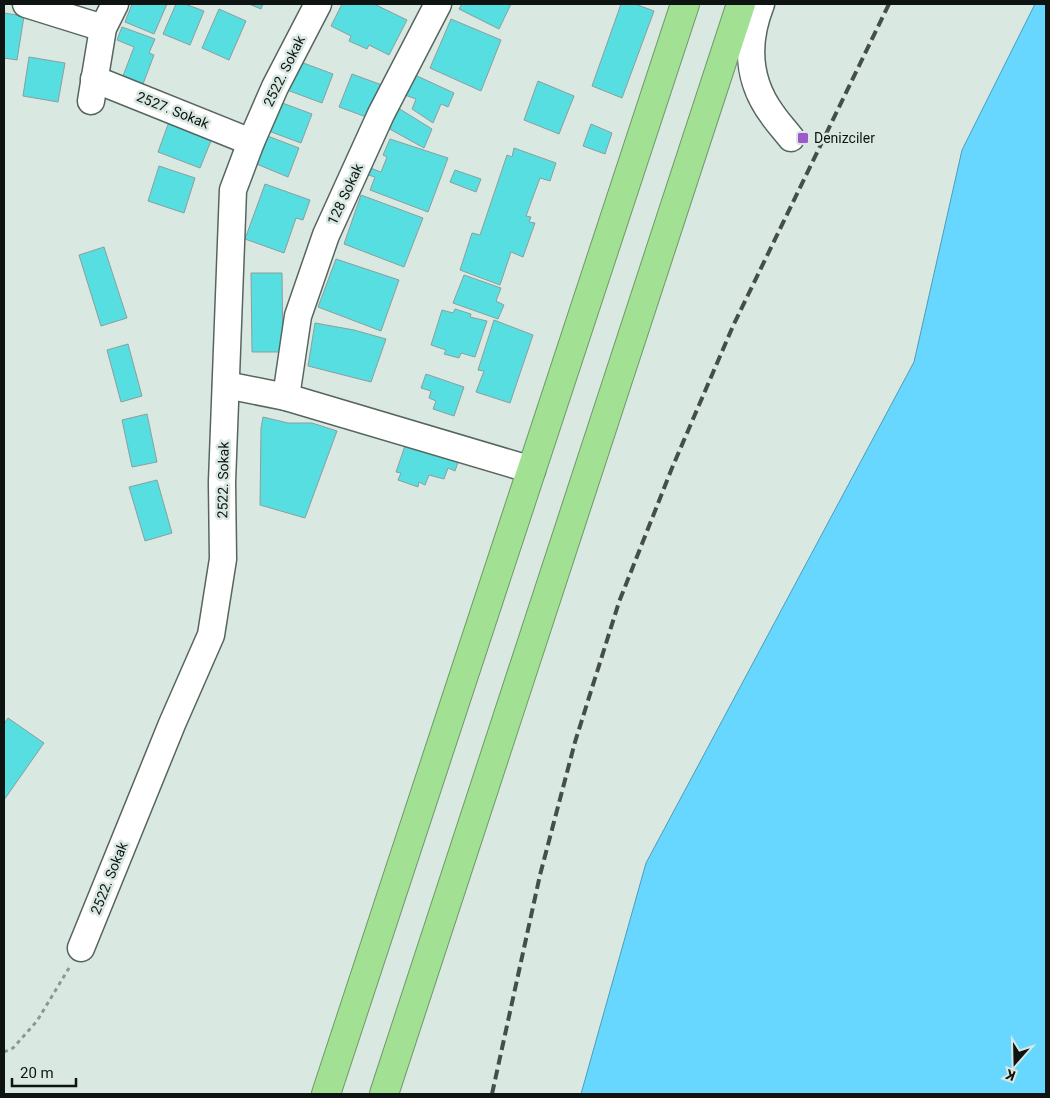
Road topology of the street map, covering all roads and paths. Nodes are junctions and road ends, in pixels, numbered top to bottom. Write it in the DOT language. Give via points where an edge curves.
graph roads {
  1 [pos="26,4"];
  2 [pos="115,4"];
  3 [pos="318,4"];
  4 [pos="438,4"];
  5 [pos="685,4"];
  6 [pos="742,4"];
  7 [pos="761,4"];
  8 [pos="102,28"];
  9 [pos="792,138"];
  10 [pos="251,142"];
  11 [pos="226,385"];
  12 [pos="286,396"];
  13 [pos="532,470"];
  14 [pos="81,948"];
  15 [pos="4,1052"];
  16 [pos="326,1094"];
  17 [pos="384,1094"];
  1 -- 8 [label="street"];
  2 -- 8 [label="street"];
  3 -- 10 [label="street, 2522. Sokak"];
  4 -- 12 [label="street, 128 Sokak" via="326,235 298,316"];
  5 -- 13 [label="highway"];
  6 -- 17 [label="highway"];
  7 -- 9 [label="street" via="751,38 752,65 759,92"];
  8 -- 10 [label="street, 2527. Sokak" via="92,90"];
  10 -- 11 [label="street, 2522. Sokak" via="233,190"];
  11 -- 12 [label="street"];
  11 -- 14 [label="street, 2522. Sokak" via="223,559 211,636"];
  12 -- 13 [label="street"];
  13 -- 16 [label="highway"];
  14 -- 15 [label="path" via="37,1021 13,1048"];
}
